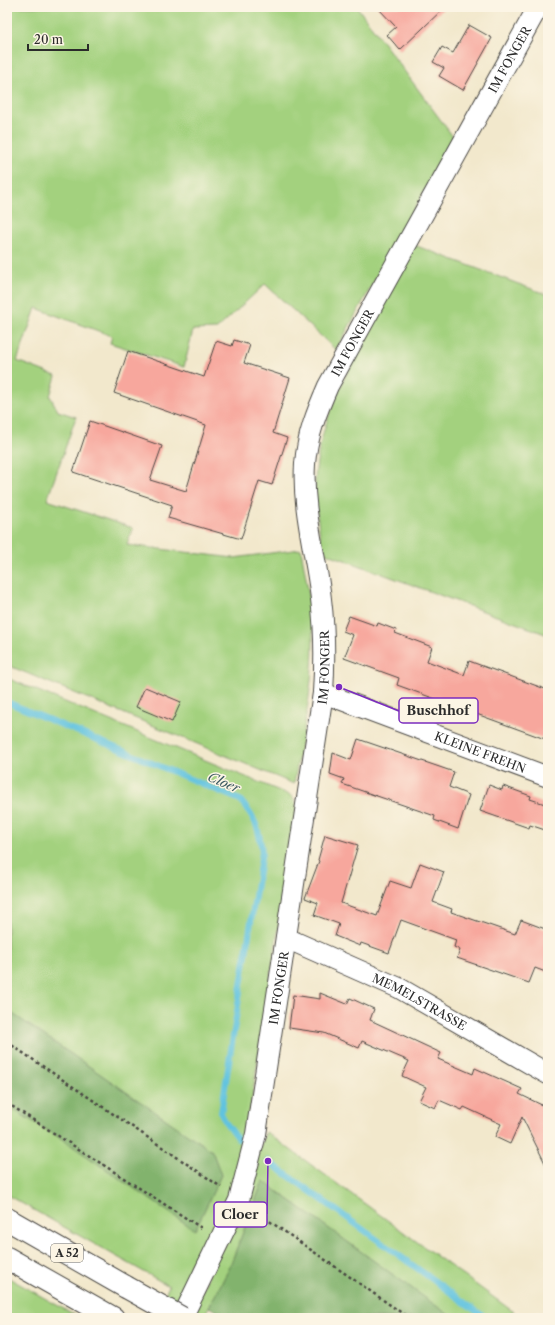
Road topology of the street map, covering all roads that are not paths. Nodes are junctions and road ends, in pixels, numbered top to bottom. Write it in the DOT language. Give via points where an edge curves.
graph roads {
  1 [pos="538,7"];
  2 [pos="323,693"];
  3 [pos="548,777"];
  4 [pos="286,938"];
  5 [pos="548,1074"];
  6 [pos="7,1219"];
  7 [pos="7,1258"];
  8 [pos="111,1317"];
  9 [pos="182,1318"];
  1 -- 2 [label="street, IM FONGER" via="328,386 312,424 305,464 306,508 321,599 326,654"];
  2 -- 3 [label="street, KLEINE FREHN"];
  2 -- 4 [label="street, IM FONGER"];
  4 -- 5 [label="street, MEMELSTRASSE" via="399,988"];
  4 -- 9 [label="street, IM FONGER" via="256,1134 239,1200"];
  6 -- 9 [label="highway, A 52, bridge"];
  7 -- 8 [label="highway"];
}
